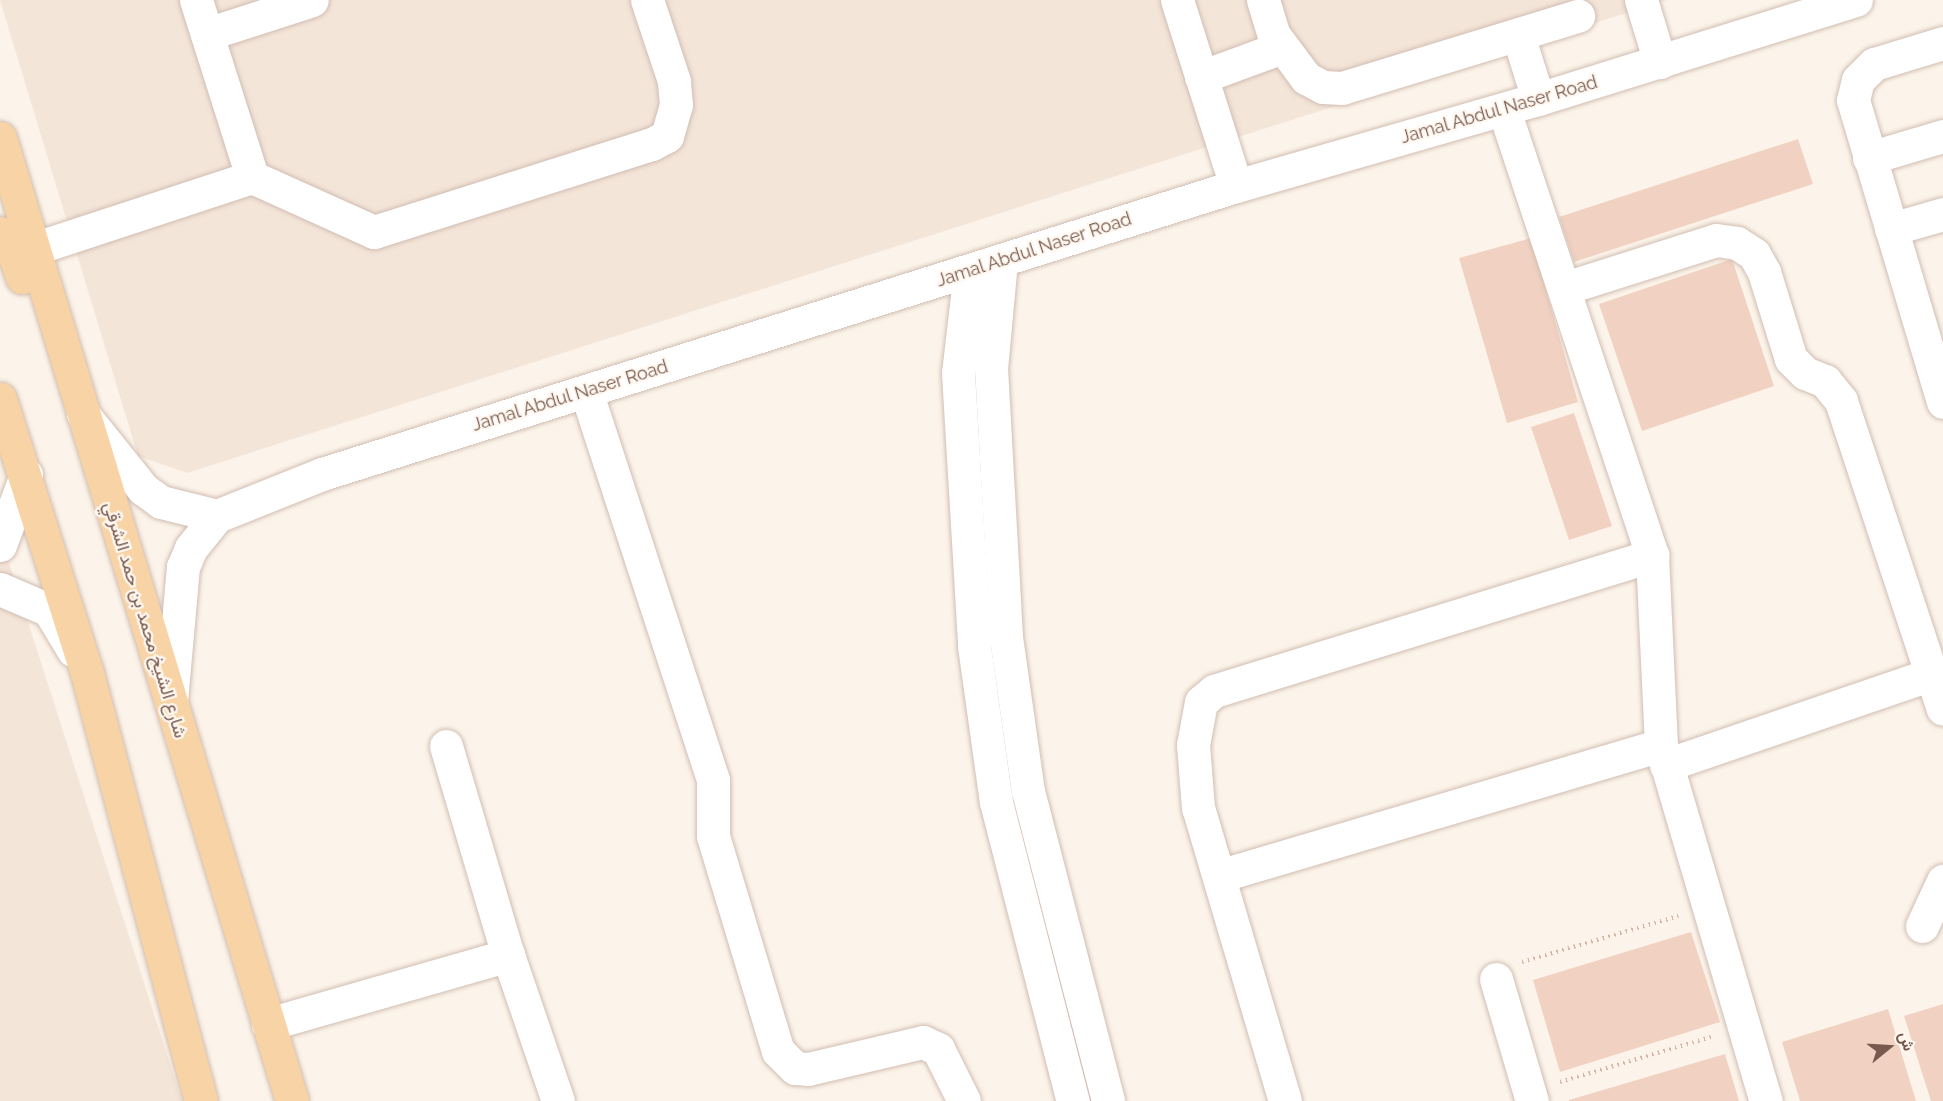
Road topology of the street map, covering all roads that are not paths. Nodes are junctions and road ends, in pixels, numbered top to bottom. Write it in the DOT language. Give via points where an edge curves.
graph roads {
  1 [pos="196,0"];
  2 [pos="312,0"];
  3 [pos="647,0"];
  4 [pos="1177,0"];
  5 [pos="1263,0"];
  6 [pos="1641,0"];
  7 [pos="1856,0"];
  8 [pos="1578,16"];
  9 [pos="207,34"];
  10 [pos="1518,34"];
  11 [pos="1943,43"];
  12 [pos="1282,47"];
  13 [pos="1660,62"];
  14 [pos="1201,76"];
  15 [pos="1538,99"];
  16 [pos="1504,110"];
  17 [pos="1943,136"];
  18 [pos="0,138"];
  19 [pos="1869,158"];
  20 [pos="252,177"];
  21 [pos="1236,186"];
  22 [pos="1943,214"];
  23 [pos="1891,229"];
  24 [pos="0,232"];
  25 [pos="33,249"];
  26 [pos="1001,261"];
  27 [pos="970,271"];
  28 [pos="1565,288"];
  29 [pos="57,333"];
  30 [pos="586,391"];
  31 [pos="0,399"];
  32 [pos="1943,402"];
  33 [pos="83,414"];
  34 [pos="26,475"];
  35 [pos="217,516"];
  36 [pos="0,545"];
  37 [pos="1652,555"];
  38 [pos="0,589"];
  39 [pos="87,673"];
  40 [pos="1932,674"];
  41 [pos="170,703"];
  42 [pos="1943,709"];
  43 [pos="446,746"];
  44 [pos="1663,755"];
  45 [pos="1219,876"];
  46 [pos="1943,881"];
  47 [pos="1922,926"];
  48 [pos="508,955"];
  49 [pos="1496,979"];
  50 [pos="268,1024"];
  51 [pos="1530,1096"];
  52 [pos="201,1101"];
  53 [pos="292,1101"];
  54 [pos="558,1101"];
  55 [pos="964,1101"];
  56 [pos="1073,1101"];
  57 [pos="1108,1101"];
  58 [pos="1285,1101"];
  59 [pos="1766,1101"];
  1 -- 9 [label="street"];
  2 -- 9 [label="street"];
  3 -- 20 [label="street" via="674,81 676,105 667,136 652,144 374,232"];
  4 -- 14 [label="street"];
  5 -- 12 [label="street"];
  6 -- 13 [label="street"];
  7 -- 13 [label="street, Jamal Abdul Naser Road"];
  8 -- 10 [label="street"];
  9 -- 20 [label="street"];
  10 -- 12 [label="street" via="1342,88 1323,87 1306,78"];
  10 -- 15 [label="street"];
  11 -- 19 [label="street" via="1874,64 1858,80 1854,109"];
  12 -- 14 [label="street"];
  13 -- 15 [label="street, Jamal Abdul Naser Road"];
  14 -- 21 [label="street"];
  15 -- 16 [label="street, Jamal Abdul Naser Road"];
  16 -- 21 [label="street, Jamal Abdul Naser Road"];
  16 -- 28 [label="street"];
  17 -- 19 [label="street"];
  18 -- 25 [label="main road, شارع الشيخ محمد بن حمد الشرقي"];
  19 -- 23 [label="street"];
  20 -- 25 [label="street"];
  21 -- 26 [label="street, Jamal Abdul Naser Road"];
  22 -- 23 [label="street"];
  23 -- 32 [label="street"];
  24 -- 29 [label="main road" via="11,245 32,304"];
  25 -- 29 [label="main road, شارع الشيخ محمد بن حمد الشرقي"];
  26 -- 27 [label="street, Jamal Abdul Naser Road"];
  26 -- 57 [label="street" via="991,368 1006,637 1028,791"];
  27 -- 30 [label="street, Jamal Abdul Naser Road"];
  27 -- 56 [label="street" via="958,373 974,645 996,802"];
  28 -- 37 [label="street"];
  28 -- 40 [label="street" via="1716,240 1737,243 1754,254 1764,272 1791,359 1805,373 1826,381 1841,401"];
  29 -- 33 [label="main road, شارع الشيخ محمد بن حمد الشرقي"];
  30 -- 35 [label="street, Jamal Abdul Naser Road" via="322,474"];
  30 -- 55 [label="street" via="714,780 713,836 778,1051 795,1068 808,1069 923,1042 938,1049"];
  31 -- 34 [label="main road"];
  33 -- 35 [label="street" via="143,489 161,502"];
  33 -- 41 [label="main road, شارع الشيخ محمد بن حمد الشرقي"];
  34 -- 36 [label="street"];
  34 -- 39 [label="main road"];
  35 -- 41 [label="street" via="192,548 183,567"];
  37 -- 44 [label="street"];
  37 -- 45 [label="street" via="1214,691 1201,702 1193,745 1198,808"];
  38 -- 39 [label="street" via="50,610"];
  39 -- 52 [label="main road"];
  40 -- 42 [label="street"];
  40 -- 44 [label="street"];
  41 -- 50 [label="main road, شارع الشيخ محمد بن حمد الشرقي"];
  43 -- 48 [label="street"];
  44 -- 45 [label="street"];
  44 -- 59 [label="street"];
  45 -- 58 [label="street"];
  46 -- 47 [label="street"];
  48 -- 50 [label="street"];
  48 -- 54 [label="street"];
  49 -- 51 [label="street"];
  50 -- 53 [label="main road, شارع الشيخ محمد بن حمد الشرقي"];
}
